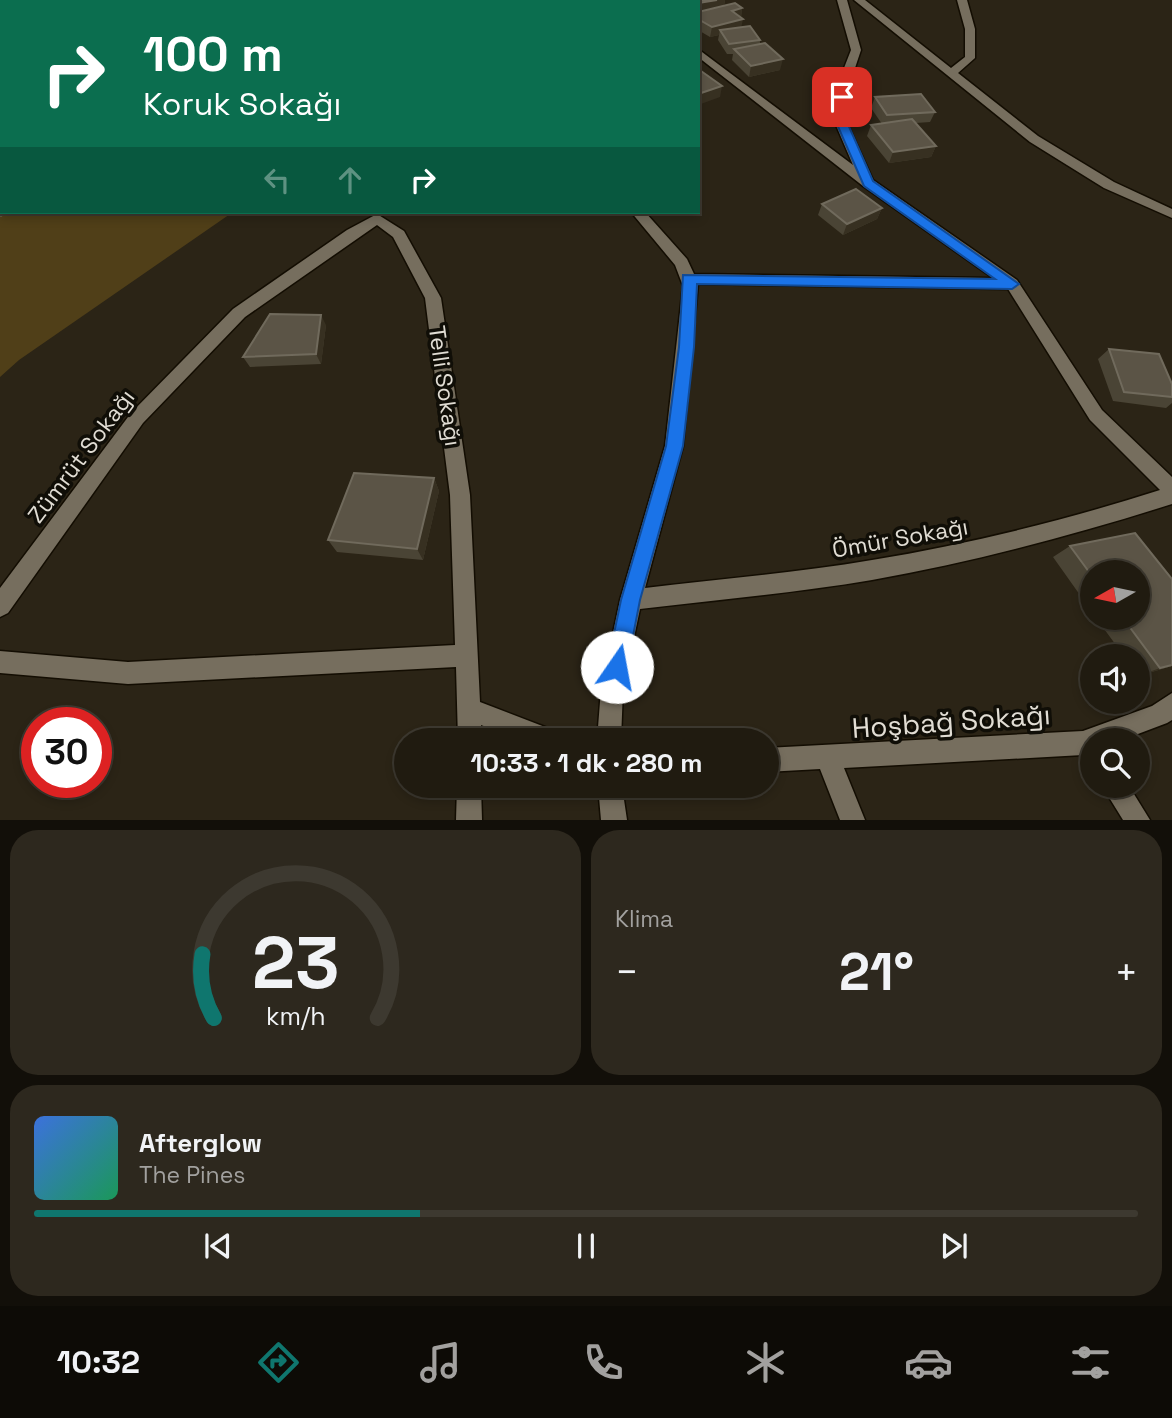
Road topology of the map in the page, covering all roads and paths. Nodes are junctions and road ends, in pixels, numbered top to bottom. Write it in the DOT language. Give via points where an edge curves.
graph roads {
  1 [pos="842,0"];
  2 [pos="859,0"];
  3 [pos="962,0"];
  4 [pos="700,54"];
  5 [pos="950,74"];
  6 [pos="868,183"];
  7 [pos="640,214"];
  8 [pos="1172,214"];
  9 [pos="688,279"];
  10 [pos="1012,284"];
  11 [pos="239,313"];
  12 [pos="1172,489"];
  13 [pos="1172,495"];
  14 [pos="631,600"];
  15 [pos="0,606"];
  16 [pos="468,655"];
  17 [pos="0,662"];
  18 [pos="1172,705"];
  19 [pos="471,710"];
  20 [pos="470,728"];
  21 [pos="518,728"];
  22 [pos="610,728"];
  23 [pos="1132,728"];
  24 [pos="1080,749"];
  25 [pos="828,758"];
  26 [pos="779,760"];
  27 [pos="469,798"];
  28 [pos="611,798"];
  29 [pos="1122,798"];
  30 [pos="469,820"];
  31 [pos="614,820"];
  32 [pos="853,820"];
  33 [pos="1138,820"];
  1 -- 6 [label="street" via="856,50 843,86 841,122"];
  2 -- 5 [label="street"];
  3 -- 5 [label="street" via="971,58"];
  4 -- 6 [label="street"];
  5 -- 8 [label="street" via="1034,139 1109,185"];
  6 -- 10 [label="street"];
  7 -- 9 [label="street" via="682,263"];
  9 -- 10 [label="street"];
  9 -- 14 [label="street" via="688,335 674,446"];
  10 -- 12 [label="street" via="1096,415"];
  11 -- 15 [label="street, Zümrüt Sokağı" via="137,418"];
  11 -- 16 [label="street, Telli Sokağı" via="377,219 399,233 433,298 460,495"];
  13 -- 14 [label="street, Ömür Sokağı" via="982,548 828,576"];
  14 -- 22 [label="street" via="612,689"];
  16 -- 17 [label="street" via="128,673"];
  16 -- 19 [label="street, Telli Sokağı"];
  18 -- 23 [label="street, Hoşbağ Sokağı"];
  19 -- 20 [label="street, Telli Sokağı"];
  19 -- 21 [label="street"];
  24 -- 25 [label="street, Hoşbağ Sokağı"];
  25 -- 26 [label="street, Hoşbağ Sokağı"];
  25 -- 32 [label="street"];
  27 -- 30 [label="street"];
  28 -- 31 [label="street"];
  29 -- 33 [label="street"];
}
